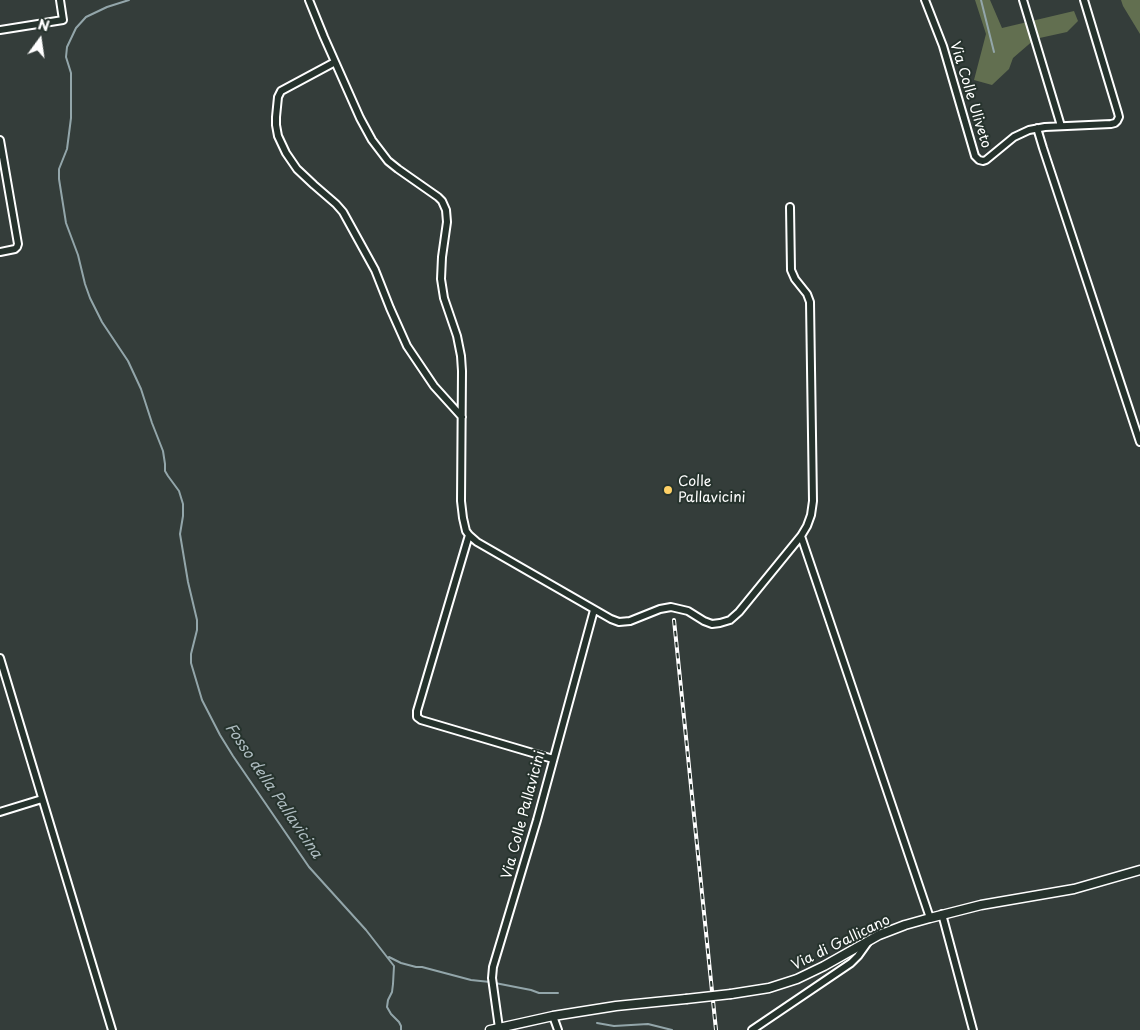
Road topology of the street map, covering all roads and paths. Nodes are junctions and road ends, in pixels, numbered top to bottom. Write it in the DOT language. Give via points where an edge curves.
graph roads {
  1 [pos="60,0"];
  2 [pos="309,0"];
  3 [pos="925,0"];
  4 [pos="1023,0"];
  5 [pos="1084,0"];
  6 [pos="0,30"];
  7 [pos="335,62"];
  8 [pos="1061,126"];
  9 [pos="1037,128"];
  10 [pos="0,140"];
  11 [pos="790,207"];
  12 [pos="0,252"];
  13 [pos="462,417"];
  14 [pos="1140,442"];
  15 [pos="469,535"];
  16 [pos="801,536"];
  17 [pos="594,610"];
  18 [pos="0,658"];
  19 [pos="553,759"];
  20 [pos="42,799"];
  21 [pos="0,812"];
  22 [pos="1140,870"];
  23 [pos="942,914"];
  24 [pos="930,918"];
  25 [pos="868,940"];
  26 [pos="553,1016"];
  27 [pos="499,1028"];
  28 [pos="112,1030"];
  29 [pos="490,1030"];
  30 [pos="558,1030"];
  31 [pos="752,1030"];
  32 [pos="972,1030"];
  1 -- 6 [label="street" via="63,20"];
  2 -- 7 [label="street"];
  3 -- 9 [label="street, Via Colle Uliveto" via="943,46 976,158 986,160 1021,133"];
  4 -- 8 [label="street"];
  5 -- 8 [label="street" via="1118,118 1113,124"];
  7 -- 13 [label="street" via="378,149 388,161 438,197 446,207 448,222 441,286 459,347"];
  7 -- 13 [label="street" via="281,91 276,114 278,136 294,165 344,214 375,270 407,346 434,386"];
  8 -- 9 [label="street"];
  9 -- 14 [label="street"];
  10 -- 12 [label="street" via="18,244 15,249"];
  11 -- 16 [label="street" via="791,270 810,302 813,501 809,521"];
  13 -- 15 [label="street" via="461,501"];
  15 -- 17 [label="street"];
  15 -- 19 [label="street" via="417,716 421,720"];
  16 -- 17 [label="street" via="739,612 725,622 708,623 676,608 665,608 624,622 611,620"];
  16 -- 24 [label="street"];
  17 -- 19 [label="street, Via Colle Pallavicini"];
  18 -- 20 [label="street"];
  19 -- 27 [label="street, Via Colle Pallavicini" via="493,970"];
  20 -- 21 [label="street"];
  20 -- 28 [label="street"];
  22 -- 23 [label="street, Via di Gallicano" via="1064,892"];
  23 -- 24 [label="street, Via di Gallicano"];
  23 -- 32 [label="street"];
  24 -- 25 [label="street, Via di Gallicano"];
  25 -- 26 [label="street, Via di Gallicano, bridge" via="824,966 769,988"];
  25 -- 31 [label="street" via="851,963"];
  26 -- 27 [label="street, Via di Gallicano"];
  26 -- 30 [label="street"];
  27 -- 29 [label="street, Via di Gallicano"];
}
